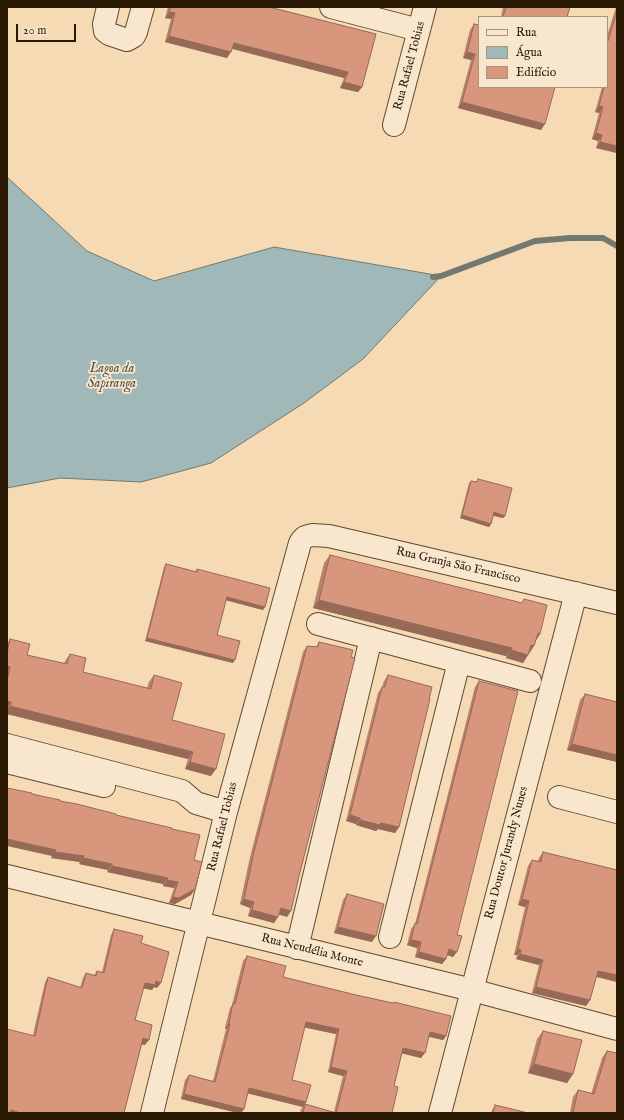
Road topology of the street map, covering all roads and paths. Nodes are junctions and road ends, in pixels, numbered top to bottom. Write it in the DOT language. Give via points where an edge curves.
graph roads {
  1 [pos="108,7"];
  2 [pos="143,7"];
  3 [pos="331,7"];
  4 [pos="425,7"];
  5 [pos="419,30"];
  6 [pos="394,124"];
  7 [pos="300,543"];
  8 [pos="576,593"];
  9 [pos="617,603"];
  10 [pos="318,624"];
  11 [pos="371,638"];
  12 [pos="459,662"];
  13 [pos="530,681"];
  14 [pos="7,745"];
  15 [pos="7,762"];
  16 [pos="559,797"];
  17 [pos="196,803"];
  18 [pos="226,812"];
  19 [pos="617,812"];
  20 [pos="7,876"];
  21 [pos="199,924"];
  22 [pos="390,936"];
  23 [pos="297,948"];
  24 [pos="472,990"];
  25 [pos="617,1029"];
  26 [pos="152,1113"];
  27 [pos="440,1113"];
  1 -- 2 [label="street" via="105,31 127,40 136,32"];
  3 -- 5 [label="street"];
  4 -- 5 [label="street, Rua Rafael Tobias"];
  5 -- 6 [label="street, Rua Rafael Tobias"];
  7 -- 8 [label="street, Rua Granja São Francisco" via="305,537 312,535 329,536"];
  7 -- 18 [label="street, Rua Rafael Tobias"];
  8 -- 9 [label="street, Rua Granja São Francisco"];
  8 -- 24 [label="street, Rua Doutor Jurandy Nunes"];
  10 -- 11 [label="street"];
  11 -- 12 [label="street"];
  11 -- 23 [label="street"];
  12 -- 13 [label="street"];
  12 -- 22 [label="street"];
  14 -- 17 [label="street" via="182,791"];
  15 -- 17 [label="street" via="182,806"];
  16 -- 19 [label="street"];
  17 -- 18 [label="street"];
  18 -- 21 [label="street, Rua Rafael Tobias"];
  20 -- 21 [label="street, Rua Neudélia Monte"];
  21 -- 23 [label="street, Rua Neudélia Monte"];
  21 -- 26 [label="street, Rua Rafael Tobias"];
  23 -- 24 [label="street, Rua Neudélia Monte"];
  24 -- 25 [label="street, Rua Neudélia Monte"];
  24 -- 27 [label="street, Rua Doutor Jurandy Nunes"];
}
